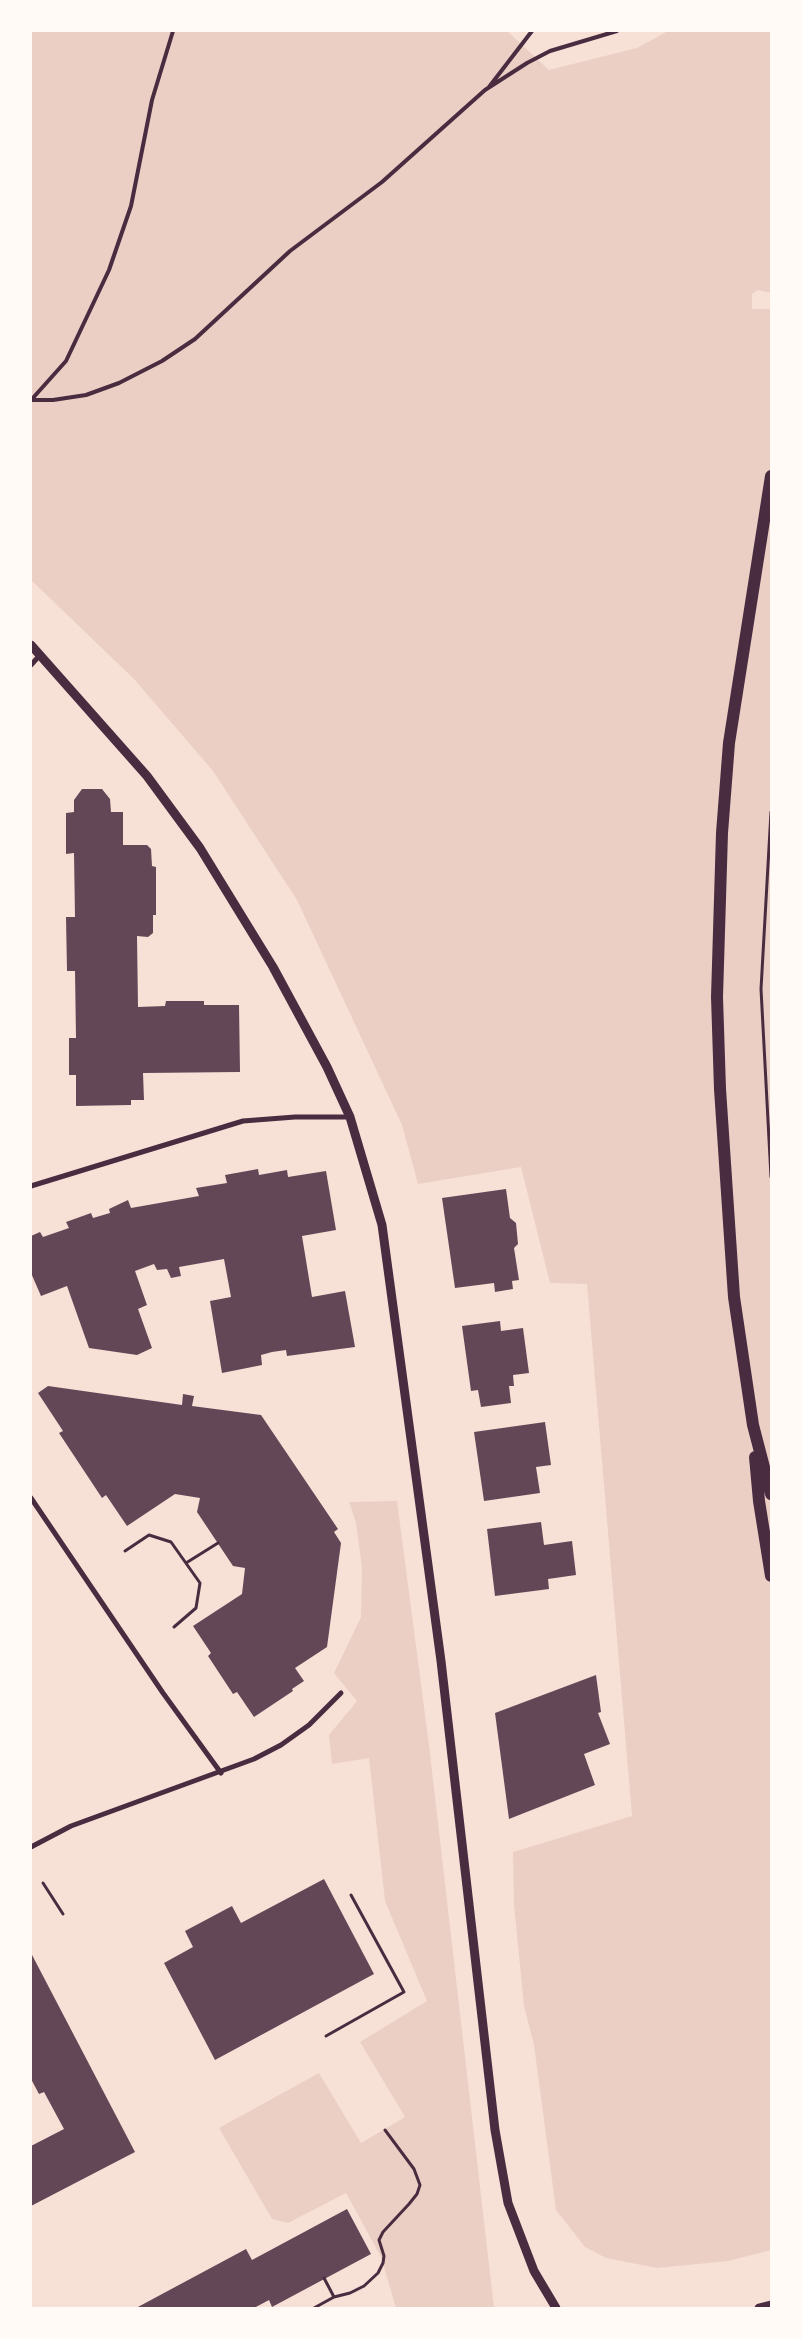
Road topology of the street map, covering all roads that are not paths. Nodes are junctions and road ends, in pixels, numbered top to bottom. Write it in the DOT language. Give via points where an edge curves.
graph roads {
  1 [pos="173,31"];
  2 [pos="532,31"];
  3 [pos="617,31"];
  4 [pos="486,90"];
  5 [pos="32,399"];
  6 [pos="771,476"];
  7 [pos="31,645"];
  8 [pos="40,655"];
  9 [pos="31,665"];
  10 [pos="350,1118"];
  11 [pos="31,1186"];
  12 [pos="753,1425"];
  13 [pos="771,1494"];
  14 [pos="31,1498"];
  15 [pos="771,1576"];
  16 [pos="341,1693"];
  17 [pos="221,1772"];
  18 [pos="31,1847"];
  19 [pos="771,2305"];
  20 [pos="556,2308"];
  21 [pos="759,2308"];
  1 -- 5 [label="lane" via="152,100 131,206 109,270 66,362"];
  2 -- 4 [label="lane"];
  3 -- 4 [label="lane" via="550,50"];
  4 -- 5 [label="lane" via="382,182 290,251 195,340 162,362 119,384 86,395 53,400"];
  6 -- 12 [label="main road" via="732,717 722,833 719,920 719,1071 729,1247"];
  7 -- 8 [label="street"];
  8 -- 9 [label="street"];
  8 -- 10 [label="street" via="147,776 200,848 273,967 327,1067"];
  10 -- 11 [label="street" via="243,1120"];
  10 -- 20 [label="street" via="382,1225 441,1661 495,2130 508,2203 534,2271"];
  12 -- 13 [label="main road"];
  12 -- 15 [label="main road" via="759,1501"];
  14 -- 17 [label="street" via="163,1693"];
  16 -- 17 [label="street" via="321,1715 286,1741"];
  17 -- 18 [label="street" via="71,1826"];
  19 -- 21 [label="street"];
}
